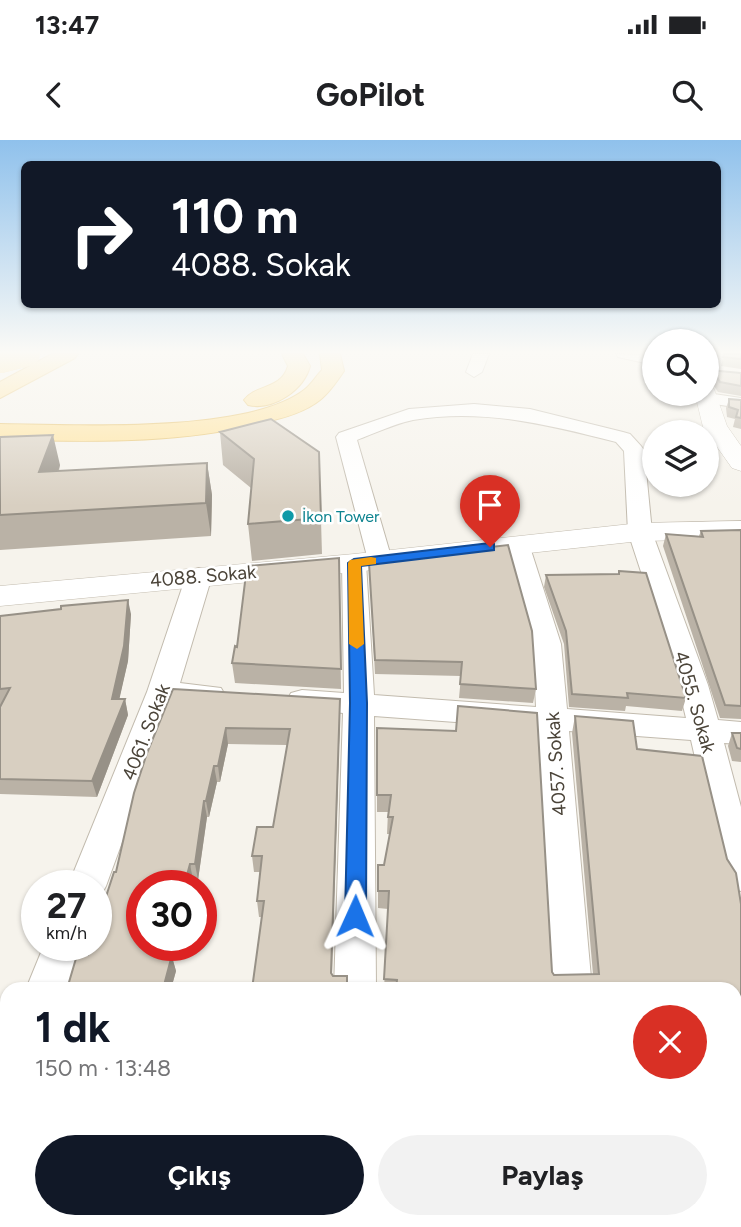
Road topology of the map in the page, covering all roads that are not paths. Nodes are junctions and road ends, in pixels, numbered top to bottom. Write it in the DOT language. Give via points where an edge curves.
graph roads {
  1 [pos="243,405"];
  2 [pos="294,405"];
  3 [pos="710,406"];
  4 [pos="0,417"];
  5 [pos="60,424"];
  6 [pos="0,432"];
  7 [pos="741,463"];
  8 [pos="741,530"];
  9 [pos="640,531"];
  10 [pos="517,544"];
  11 [pos="367,561"];
  12 [pos="199,576"];
  13 [pos="0,596"];
  14 [pos="162,692"];
  15 [pos="241,696"];
  16 [pos="280,699"];
  17 [pos="359,703"];
  18 [pos="553,719"];
  19 [pos="704,729"];
  20 [pos="741,733"];
  21 [pos="93,870"];
  22 [pos="741,876"];
  23 [pos="58,961"];
  24 [pos="50,982"];
  25 [pos="355,982"];
  26 [pos="571,982"];
  1 -- 5 [label="main road"];
  2 -- 5 [label="main road" via="264,416 190,429"];
  3 -- 7 [label="street" via="715,427"];
  4 -- 5 [label="main road"];
  5 -- 6 [label="main road"];
  8 -- 9 [label="street, 4088. Sokak"];
  9 -- 10 [label="street, 4088. Sokak"];
  9 -- 11 [label="street, 4055. Sokak" via="634,450 623,438 530,415 440,411 409,415 346,437"];
  9 -- 19 [label="street, 4055. Sokak"];
  10 -- 11 [label="street, 4088. Sokak"];
  10 -- 18 [label="street, 4057. Sokak" via="547,644"];
  11 -- 12 [label="street, 4088. Sokak"];
  11 -- 17 [label="street"];
  12 -- 13 [label="street, 4088. Sokak"];
  12 -- 14 [label="street, 4061. Sokak"];
  14 -- 15 [label="street"];
  14 -- 21 [label="street, 4061. Sokak"];
  16 -- 17 [label="street"];
  17 -- 18 [label="street"];
  17 -- 25 [label="street"];
  18 -- 19 [label="street"];
  18 -- 26 [label="street, 4057. Sokak"];
  19 -- 20 [label="street"];
  19 -- 22 [label="street, 4055. Sokak"];
  23 -- 24 [label="street"];
}
